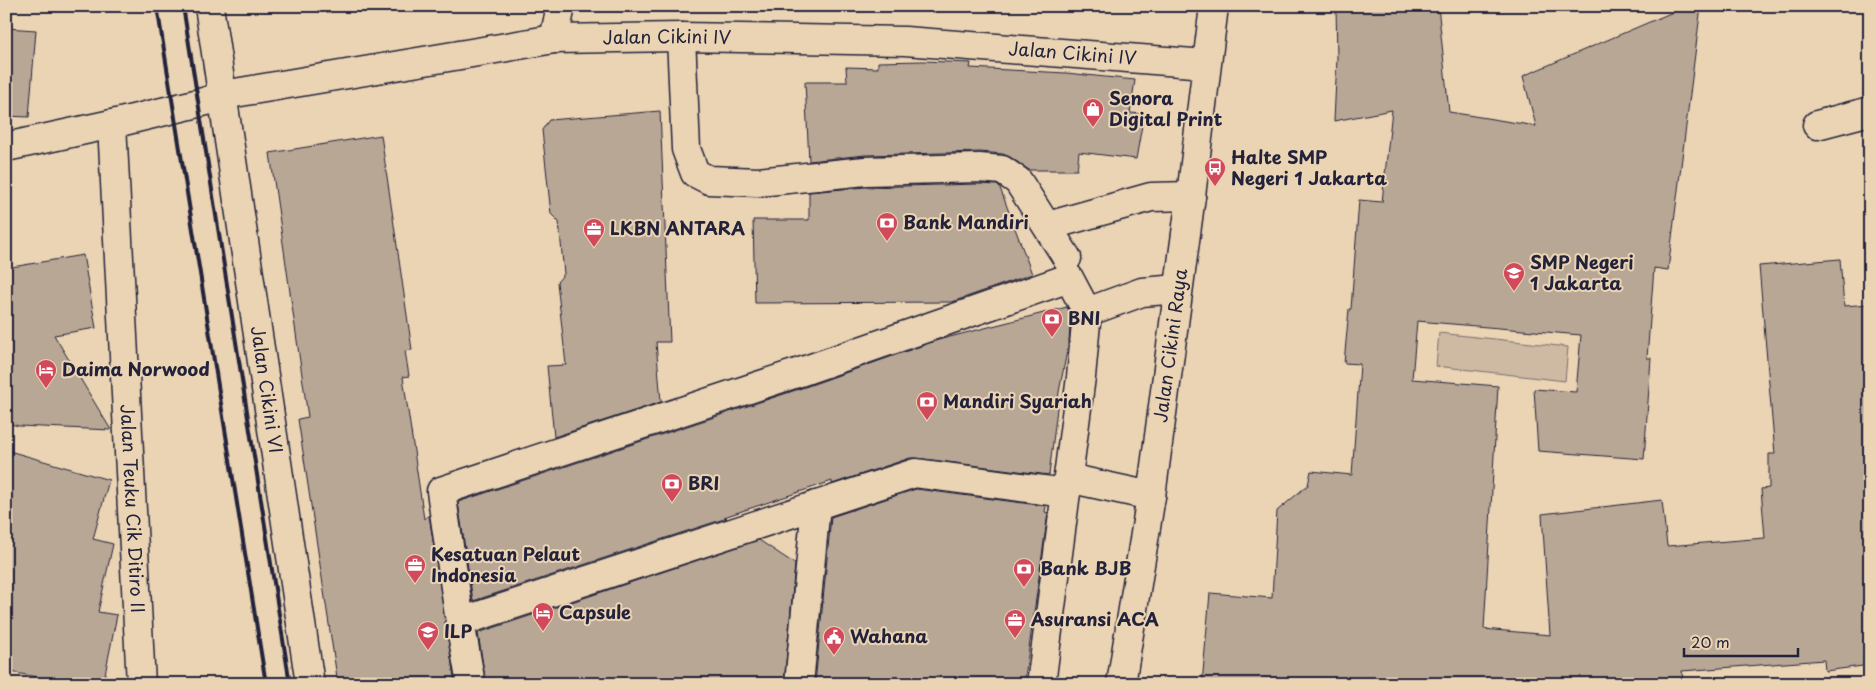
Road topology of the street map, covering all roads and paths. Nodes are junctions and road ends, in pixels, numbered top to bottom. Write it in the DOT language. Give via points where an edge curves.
graph roads {
  1 [pos="209,6"];
  2 [pos="560,6"];
  3 [pos="1214,6"];
  4 [pos="680,37"];
  5 [pos="554,39"];
  6 [pos="1206,64"];
  7 [pos="222,95"];
  8 [pos="1870,111"];
  9 [pos="112,124"];
  10 [pos="1817,125"];
  11 [pos="6,146"];
  12 [pos="1191,196"];
  13 [pos="1048,226"];
  14 [pos="1067,258"];
  15 [pos="1178,289"];
  16 [pos="1087,312"];
  17 [pos="1067,485"];
  18 [pos="1151,496"];
  19 [pos="816,505"];
  20 [pos="460,622"];
  21 [pos="141,684"];
  22 [pos="310,684"];
  23 [pos="471,684"];
  24 [pos="799,684"];
  25 [pos="1041,684"];
  26 [pos="1121,684"];
  1 -- 7 [label="street"];
  2 -- 5 [label="street"];
  3 -- 6 [label="street, Jalan Cikini Raya"];
  4 -- 5 [label="street, Jalan Cikini IV"];
  4 -- 6 [label="street, Jalan Cikini IV" via="906,41"];
  4 -- 13 [label="street" via="686,149 695,173 708,180 758,182 865,171 1002,170 1018,181"];
  5 -- 7 [label="street, Jalan Cikini IV"];
  6 -- 12 [label="street, Jalan Cikini Raya"];
  7 -- 9 [label="street"];
  7 -- 22 [label="street, Jalan Cikini VI"];
  8 -- 10 [label="street"];
  9 -- 11 [label="street"];
  9 -- 21 [label="street, Jalan Teuku Cik Ditiro II"];
  12 -- 13 [label="street" via="1152,197"];
  12 -- 15 [label="street, Jalan Cikini Raya"];
  13 -- 14 [label="street"];
  15 -- 16 [label="street" via="1142,292"];
  15 -- 18 [label="street, Jalan Cikini Raya"];
  16 -- 17 [label="street"];
  16 -- 20 [label="street" via="1069,278 803,371 441,491"];
  17 -- 18 [label="street"];
  17 -- 19 [label="street" via="915,473"];
  17 -- 25 [label="street"];
  18 -- 26 [label="street, Jalan Cikini Raya"];
  19 -- 20 [label="street"];
  19 -- 24 [label="street"];
  20 -- 23 [label="street"];
}
